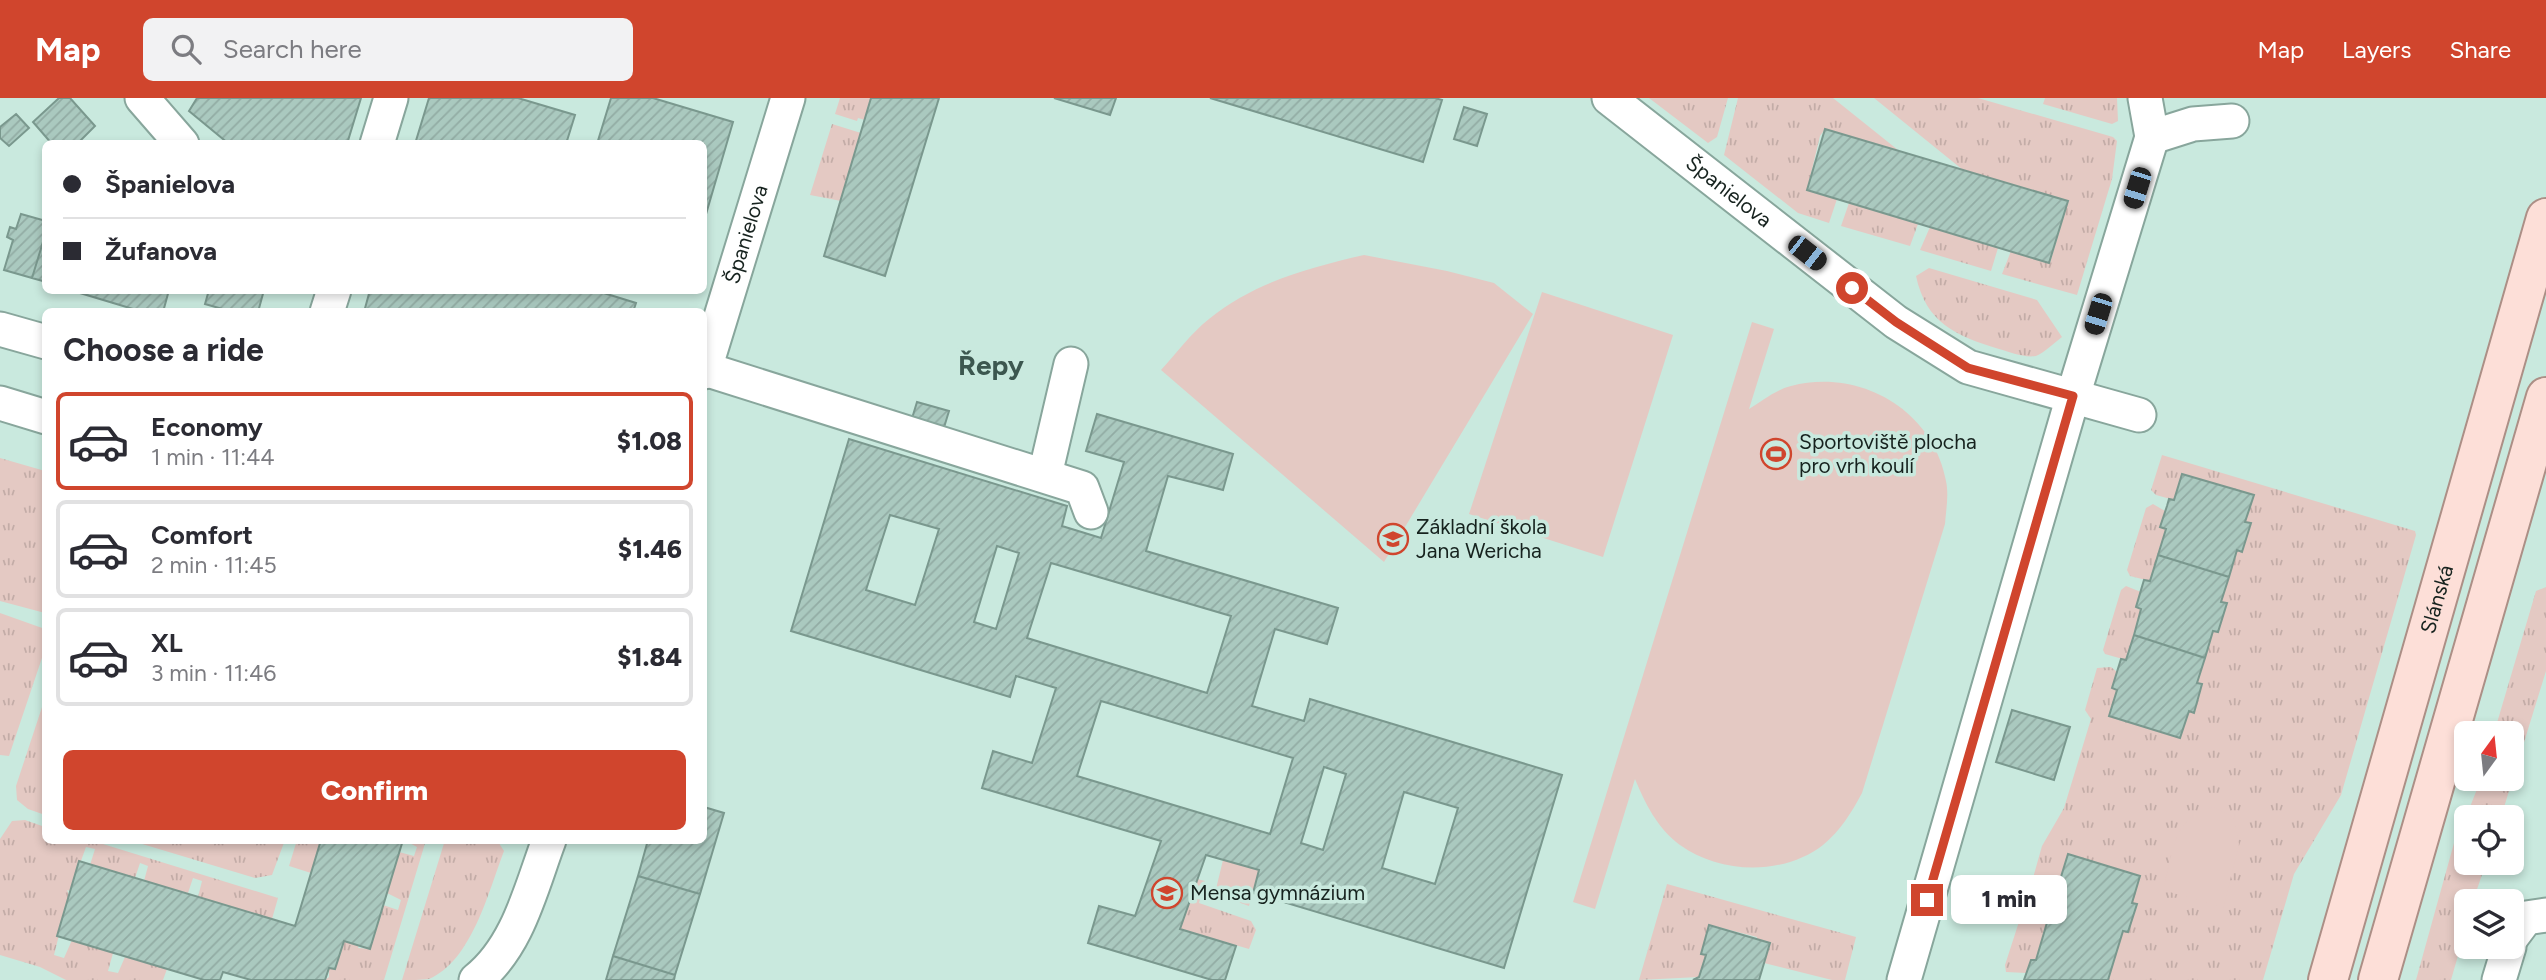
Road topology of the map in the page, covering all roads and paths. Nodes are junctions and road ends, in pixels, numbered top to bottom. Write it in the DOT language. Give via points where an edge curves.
graph roads {
  1 [pos="142,98"];
  2 [pos="391,98"];
  3 [pos="788,98"];
  4 [pos="1609,98"];
  5 [pos="2145,98"];
  6 [pos="2232,121"];
  7 [pos="2152,137"];
  8 [pos="179,140"];
  9 [pos="378,140"];
  10 [pos="2546,218"];
  11 [pos="0,329"];
  12 [pos="42,341"];
  13 [pos="707,360"];
  14 [pos="1071,364"];
  15 [pos="707,371"];
  16 [pos="2073,396"];
  17 [pos="2546,397"];
  18 [pos="0,403"];
  19 [pos="2139,415"];
  20 [pos="42,416"];
  21 [pos="1045,475"];
  22 [pos="1091,512"];
  23 [pos="548,844"];
  24 [pos="2546,915"];
  25 [pos="2524,921"];
  26 [pos="2505,959"];
  27 [pos="476,980"];
  28 [pos="1905,980"];
  29 [pos="2328,980"];
  30 [pos="2378,980"];
  31 [pos="2499,980"];
  1 -- 8 [label="street"];
  2 -- 9 [label="street"];
  3 -- 13 [label="street, Španielova"];
  4 -- 16 [label="street, Španielova" via="1896,322 1968,368"];
  5 -- 7 [label="street"];
  6 -- 7 [label="street" via="2193,124"];
  7 -- 16 [label="street"];
  10 -- 29 [label="main road, Slánská"];
  11 -- 12 [label="street"];
  14 -- 21 [label="street"];
  15 -- 21 [label="street"];
  16 -- 19 [label="street, Španielova"];
  16 -- 28 [label="street"];
  17 -- 30 [label="main road"];
  18 -- 20 [label="street"];
  21 -- 22 [label="street" via="1082,488"];
  23 -- 27 [label="street" via="518,927"];
  24 -- 25 [label="street"];
  26 -- 31 [label="street"];
}
